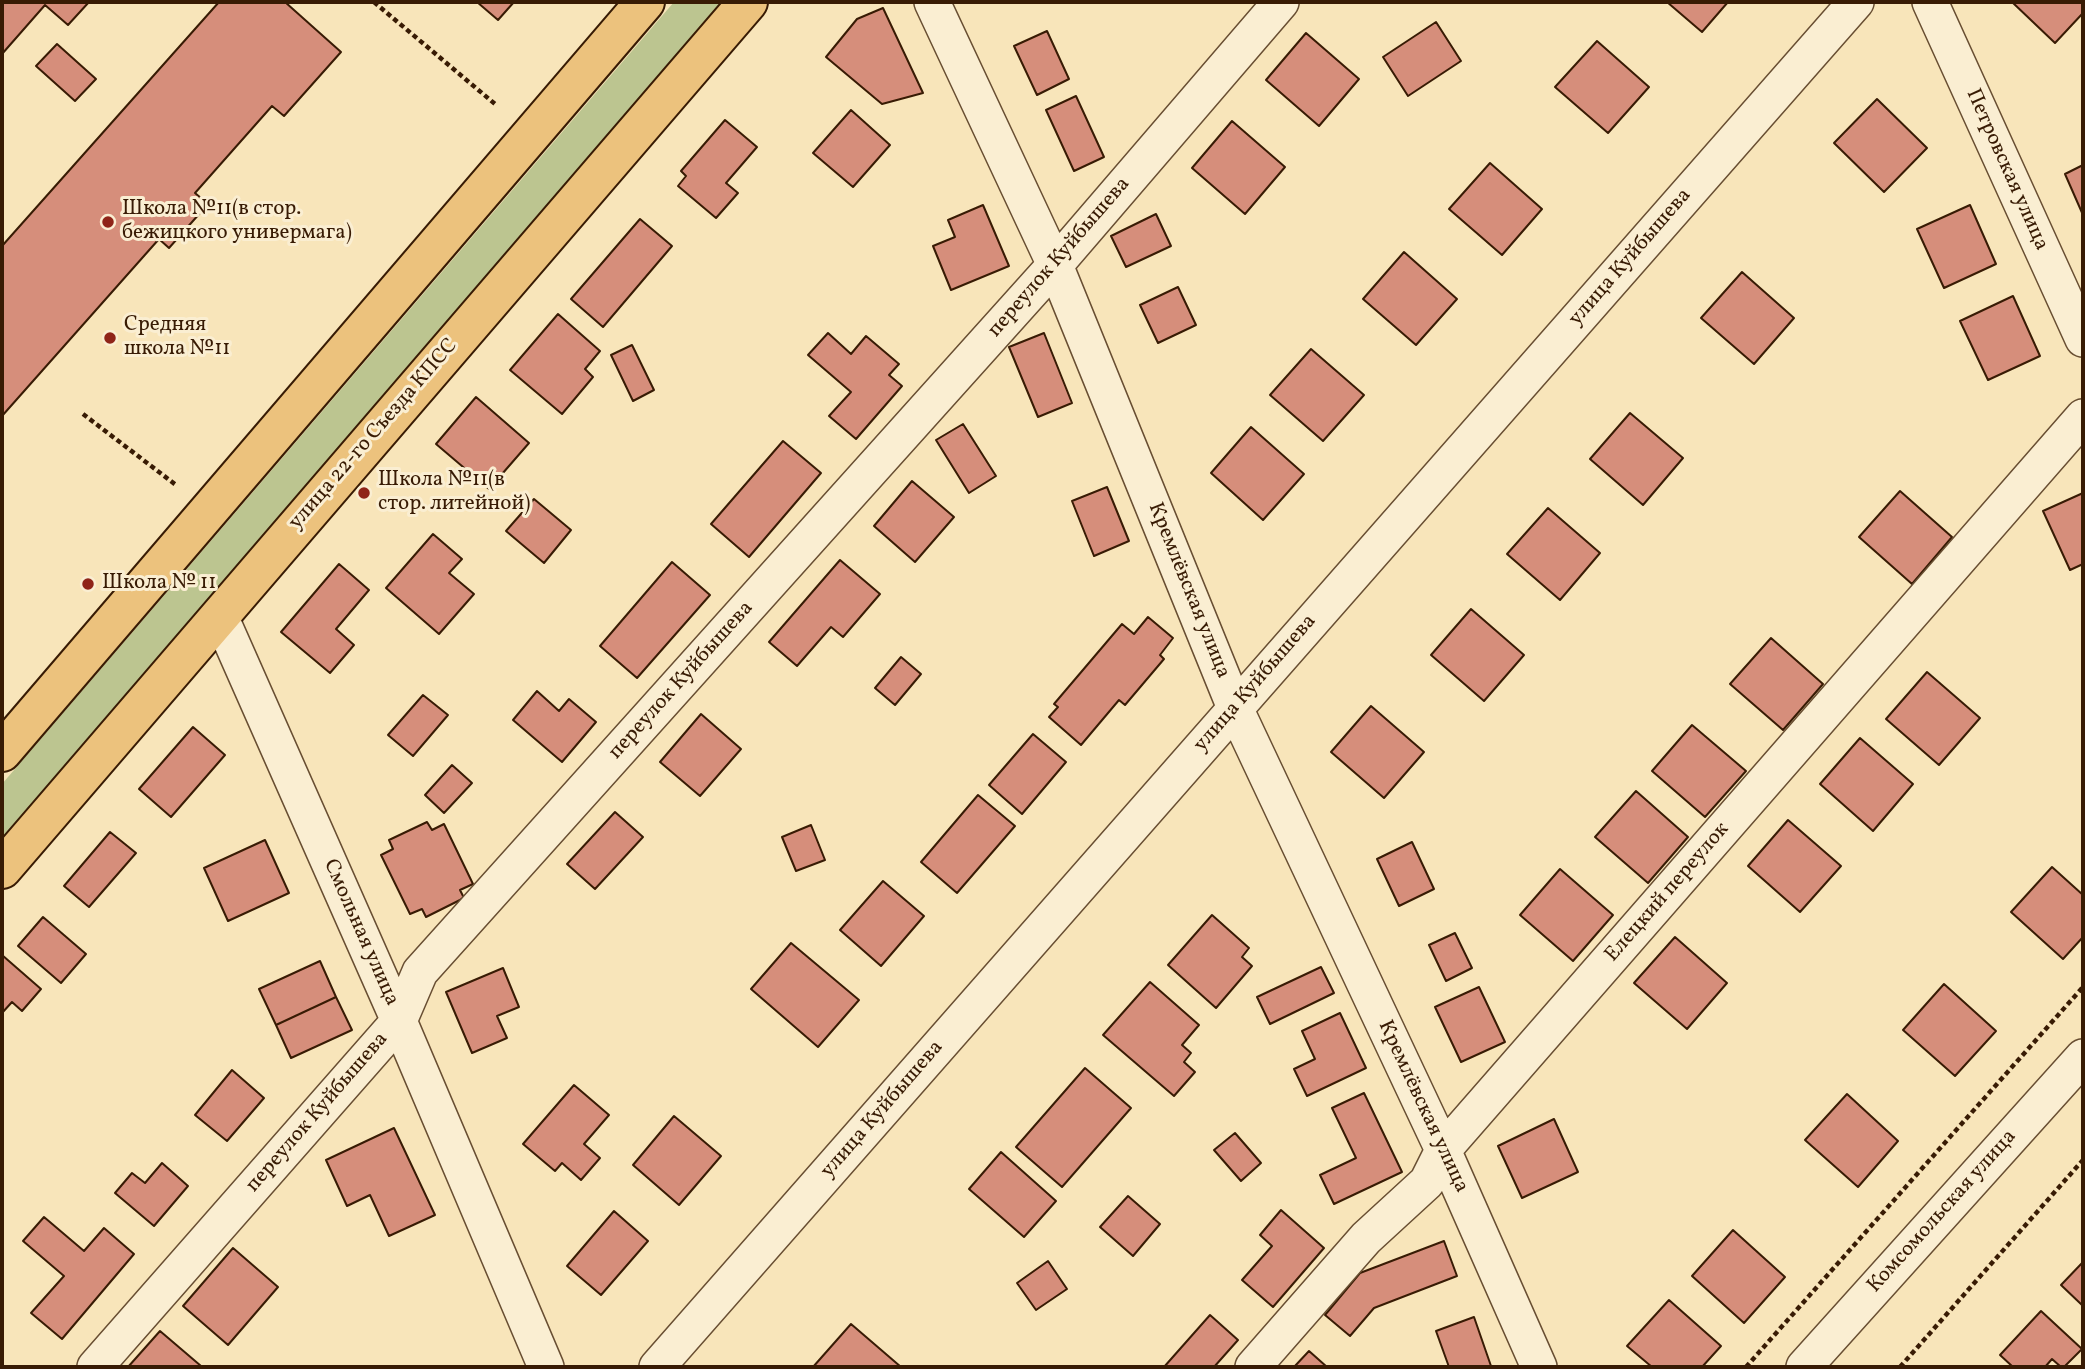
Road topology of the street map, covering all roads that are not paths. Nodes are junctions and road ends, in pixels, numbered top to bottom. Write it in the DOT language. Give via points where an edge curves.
graph roads {
  1 [pos="645,2"];
  2 [pos="748,2"];
  3 [pos="932,2"];
  4 [pos="1281,2"];
  5 [pos="1856,2"];
  6 [pos="1930,2"];
  7 [pos="1055,265"];
  8 [pos="2083,339"];
  9 [pos="2083,417"];
  10 [pos="220,616"];
  11 [pos="1235,708"];
  12 [pos="2,752"];
  13 [pos="2,869"];
  14 [pos="399,1021"];
  15 [pos="2083,1057"];
  16 [pos="1443,1150"];
  17 [pos="95,1367"];
  18 [pos="546,1367"];
  19 [pos="657,1367"];
  20 [pos="1253,1367"];
  21 [pos="1539,1367"];
  22 [pos="1804,1367"];
  1 -- 12 [label="main road"];
  2 -- 10 [label="main road, улица 22-го Съезда КПСС"];
  3 -- 7 [label="street, Кремлёвская улица"];
  4 -- 7 [label="street, переулок Куйбышева"];
  5 -- 11 [label="street, улица Куйбышева"];
  6 -- 8 [label="street, Петровская улица"];
  7 -- 11 [label="street, Кремлёвская улица"];
  7 -- 14 [label="street, переулок Куйбышева" via="420,972"];
  9 -- 16 [label="street, Елецкий переулок"];
  10 -- 13 [label="main road, улица 22-го Съезда КПСС"];
  10 -- 14 [label="street, Смольная улица"];
  11 -- 16 [label="street, Кремлёвская улица"];
  11 -- 19 [label="street, улица Куйбышева"];
  14 -- 17 [label="street, переулок Куйбышева"];
  14 -- 18 [label="street, Смольная улица"];
  15 -- 22 [label="street, Комсомольская улица"];
  16 -- 20 [label="street, Елецкий переулок" via="1427,1182 1366,1238"];
  16 -- 21 [label="street, Кремлёвская улица"];
}
